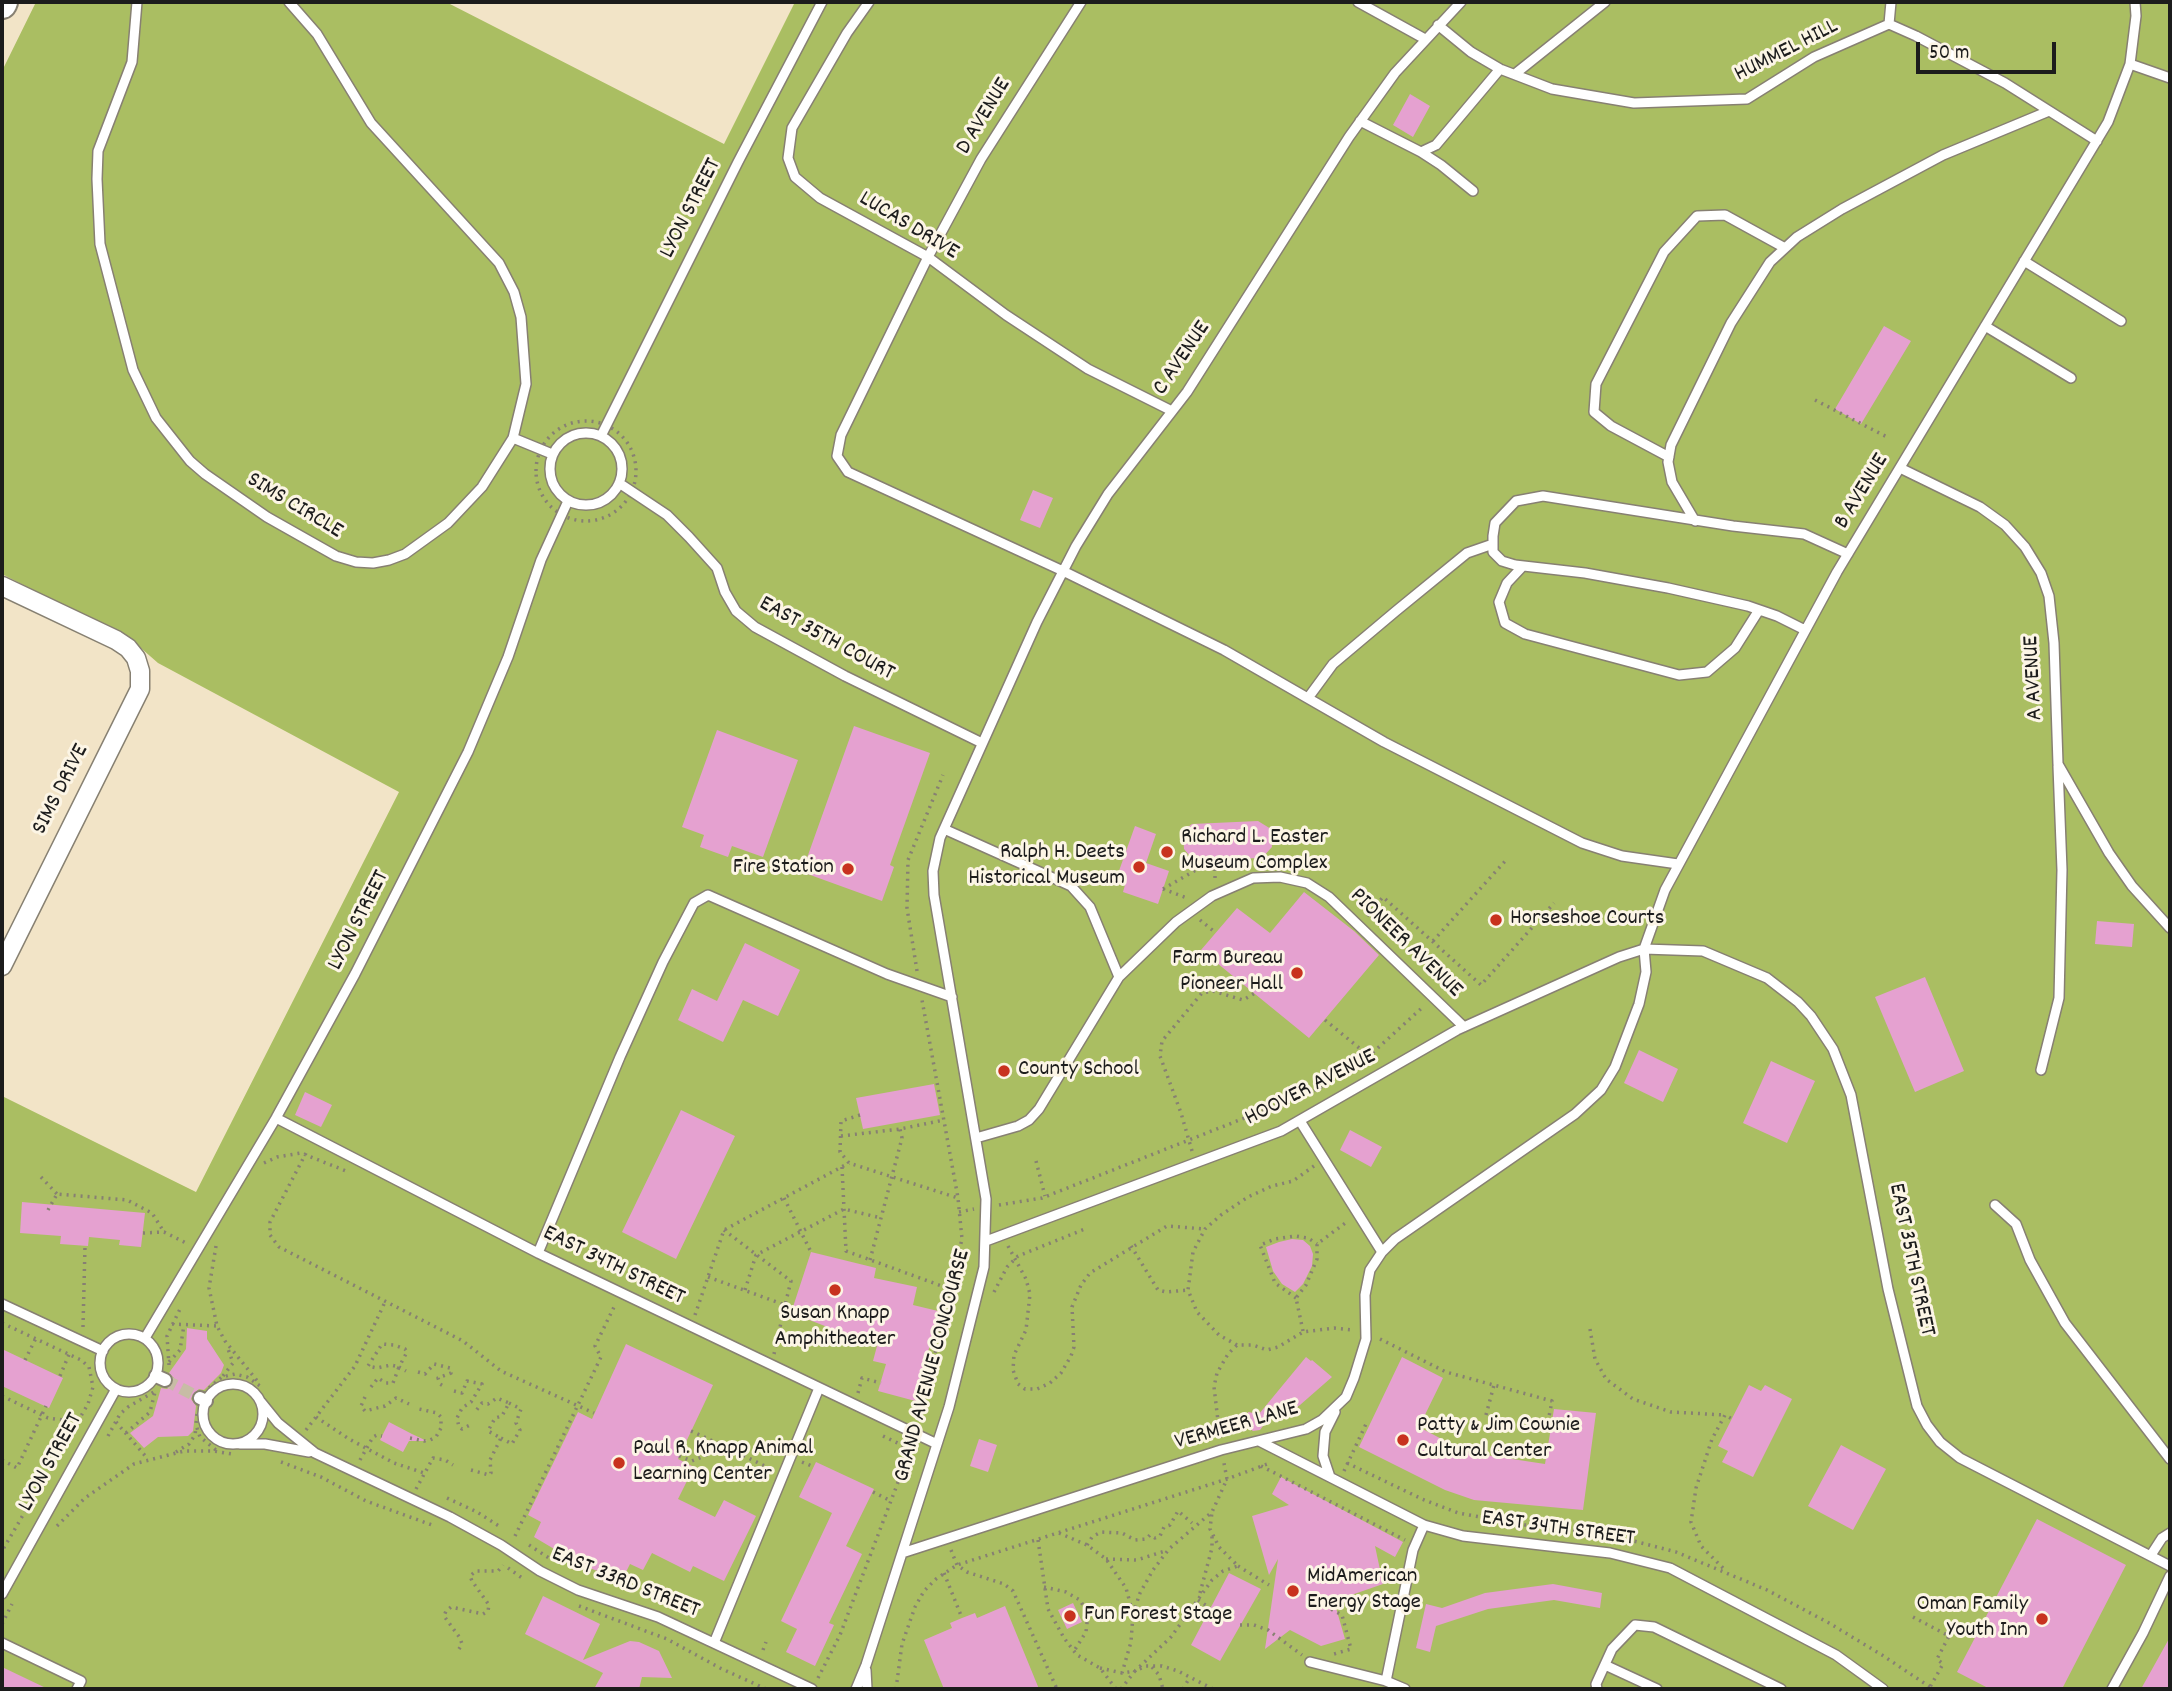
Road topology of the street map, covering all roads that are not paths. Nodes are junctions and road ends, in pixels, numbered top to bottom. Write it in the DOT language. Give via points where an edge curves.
graph roads {
  1 [pos="136,2"];
  2 [pos="289,2"];
  3 [pos="822,2"];
  4 [pos="869,2"];
  5 [pos="1081,2"];
  6 [pos="1358,2"];
  7 [pos="1461,2"];
  8 [pos="1605,2"];
  9 [pos="1892,2"];
  10 [pos="2135,2"];
  11 [pos="1889,24"];
  12 [pos="1438,25"];
  13 [pos="1425,39"];
  14 [pos="2130,64"];
  15 [pos="1500,69"];
  16 [pos="1515,74"];
  17 [pos="2169,75"];
  18 [pos="2049,111"];
  19 [pos="1360,121"];
  20 [pos="2097,141"];
  21 [pos="1421,152"];
  22 [pos="1473,191"];
  23 [pos="1785,248"];
  24 [pos="928,257"];
  25 [pos="2024,261"];
  26 [pos="2121,321"];
  27 [pos="1985,326"];
  28 [pos="2071,378"];
  29 [pos="1172,411"];
  30 [pos="601,436"];
  31 [pos="513,438"];
  32 [pos="552,454"];
  33 [pos="1669,457"];
  34 [pos="1900,468"];
  35 [pos="620,483"];
  36 [pos="568,501"];
  37 [pos="1695,521"];
  38 [pos="1493,544"];
  39 [pos="1848,554"];
  40 [pos="1523,566"];
  41 [pos="1063,571"];
  42 [pos="2,586"];
  43 [pos="1759,610"];
  44 [pos="1805,630"];
  45 [pos="1308,698"];
  46 [pos="982,743"];
  47 [pos="974,761"];
  48 [pos="2058,764"];
  49 [pos="944,829"];
  50 [pos="1678,864"];
  51 [pos="2170,928"];
  52 [pos="1644,949"];
  53 [pos="2,966"];
  54 [pos="1119,977"];
  55 [pos="952,997"];
  56 [pos="1464,1027"];
  57 [pos="2041,1070"];
  58 [pos="276,1118"];
  59 [pos="1300,1121"];
  60 [pos="976,1138"];
  61 [pos="1995,1205"];
  62 [pos="986,1241"];
  63 [pos="1382,1252"];
  64 [pos="538,1253"];
  65 [pos="2,1304"];
  66 [pos="145,1338"];
  67 [pos="103,1351"];
  68 [pos="819,1388"];
  69 [pos="116,1389"];
  70 [pos="261,1402"];
  71 [pos="1338,1405"];
  72 [pos="1259,1441"];
  73 [pos="233,1444"];
  74 [pos="937,1444"];
  75 [pos="314,1452"];
  76 [pos="2170,1459"];
  77 [pos="1334,1479"];
  78 [pos="1424,1525"];
  79 [pos="2170,1532"];
  80 [pos="902,1553"];
  81 [pos="2151,1555"];
  82 [pos="2170,1566"];
  83 [pos="2170,1576"];
  84 [pos="2,1594"];
  85 [pos="2,1643"];
  86 [pos="714,1643"];
  87 [pos="1310,1661"];
  88 [pos="866,1665"];
  89 [pos="1605,1665"];
  90 [pos="1386,1681"];
  91 [pos="77,1689"];
  92 [pos="812,1689"];
  93 [pos="856,1689"];
  94 [pos="867,1689"];
  95 [pos="1405,1689"];
  96 [pos="1597,1689"];
  97 [pos="1657,1689"];
  98 [pos="1780,1689"];
  99 [pos="1883,1689"];
  100 [pos="2112,1689"];
  1 -- 31 [label="lane, SIMS CIRCLE" via="132,62 98,151 100,244 133,370 156,418 190,461 315,546 356,562 373,563 405,554 448,523 482,487"];
  2 -- 31 [label="lane, SIMS CIRCLE" via="323,43 371,123 499,263 514,292 521,317 526,384"];
  3 -- 30 [label="lane, LYON STREET"];
  4 -- 24 [label="lane, LUCAS DRIVE" via="792,128 788,158 794,177 820,198"];
  5 -- 24 [label="lane, D AVENUE" via="981,159"];
  6 -- 13 [label="lane"];
  7 -- 12 [label="lane, C AVENUE"];
  8 -- 16 [label="lane"];
  9 -- 11 [label="lane"];
  10 -- 14 [label="lane"];
  11 -- 16 [label="lane, HUMMEL HILL" via="1814,57 1747,99 1634,103 1552,89"];
  11 -- 18 [label="lane" via="2005,83"];
  12 -- 13 [label="lane, C AVENUE"];
  12 -- 15 [label="lane, HUMMEL HILL"];
  13 -- 19 [label="lane, C AVENUE"];
  14 -- 17 [label="lane"];
  14 -- 20 [label="lane, B AVENUE"];
  15 -- 16 [label="lane, HUMMEL HILL"];
  15 -- 21 [label="lane" via="1436,145"];
  18 -- 20 [label="lane"];
  18 -- 23 [label="lane" via="1943,155 1842,209"];
  19 -- 21 [label="lane"];
  19 -- 29 [label="lane, C AVENUE"];
  20 -- 25 [label="lane, B AVENUE"];
  21 -- 22 [label="lane"];
  23 -- 33 [label="lane" via="1770,262 1731,323"];
  23 -- 33 [label="lane" via="1725,215 1698,216 1664,252 1596,384 1594,412"];
  24 -- 29 [label="lane, LUCAS DRIVE" via="1088,369"];
  24 -- 41 [label="lane, D AVENUE" via="841,435 838,456 848,472"];
  25 -- 26 [label="lane"];
  25 -- 27 [label="lane, B AVENUE"];
  27 -- 28 [label="lane"];
  27 -- 34 [label="lane, B AVENUE"];
  29 -- 41 [label="lane, C AVENUE" via="1108,494"];
  30 -- 32 [label="lane" via="578,433"];
  30 -- 35 [label="lane" via="620,456"];
  31 -- 32 [label="lane"];
  32 -- 36 [label="lane" via="553,486"];
  33 -- 37 [label="lane" via="1672,482"];
  34 -- 39 [label="lane, B AVENUE"];
  34 -- 48 [label="lane, A AVENUE" via="1980,507 2005,525 2041,573 2049,596 2054,643"];
  35 -- 36 [label="lane" via="598,503"];
  35 -- 46 [label="lane, EAST 35TH COURT" via="667,515 704,553 717,568 736,611 755,627"];
  36 -- 58 [label="lane, LYON STREET" via="468,752"];
  37 -- 38 [label="lane" via="1543,496 1516,501 1495,523"];
  37 -- 39 [label="lane" via="1804,534"];
  38 -- 40 [label="lane" via="1493,552 1502,561"];
  38 -- 45 [label="lane" via="1467,553 1333,664"];
  39 -- 44 [label="lane, B AVENUE"];
  40 -- 43 [label="lane" via="1668,588"];
  40 -- 43 [label="lane" via="1507,583 1499,602 1505,623 1524,634 1679,675 1707,672 1735,648"];
  41 -- 45 [label="lane, D AVENUE" via="1224,650"];
  41 -- 46 [label="lane, C AVENUE"];
  42 -- 53 [label="street, SIMS DRIVE" via="116,640 128,648 140,671 140,689"];
  43 -- 44 [label="lane"];
  44 -- 50 [label="lane, B AVENUE"];
  45 -- 50 [label="lane, D AVENUE" via="1582,843 1622,856"];
  46 -- 47 [label="lane, C AVENUE"];
  47 -- 49 [label="lane, GRAND AVENUE CONCOURSE"];
  48 -- 51 [label="lane, A AVENUE" via="2109,853"];
  48 -- 57 [label="lane" via="2062,870 2059,998"];
  49 -- 54 [label="lane" via="1071,886 1090,907"];
  49 -- 55 [label="lane, GRAND AVENUE CONCOURSE" via="933,871 934,895"];
  50 -- 52 [label="lane, B AVENUE"];
  52 -- 56 [label="lane, HOOVER AVENUE"];
  52 -- 63 [label="lane, VERMEER LANE" via="1646,972 1639,1004 1615,1067 1601,1090 1575,1114"];
  52 -- 81 [label="lane, EAST 35TH STREET" via="1703,951 1767,978 1798,1002 1833,1049 1851,1095 1888,1289 1917,1406 1940,1442 1960,1458"];
  54 -- 56 [label="lane, PIONEER AVENUE" via="1148,947 1215,895 1253,878 1280,877 1307,883 1329,897"];
  54 -- 60 [label="lane, PIONEER AVENUE" via="1039,1109 1018,1126"];
  55 -- 60 [label="lane, GRAND AVENUE CONCOURSE"];
  55 -- 64 [label="lane" via="887,974 708,895 694,903 620,1056"];
  56 -- 59 [label="lane, HOOVER AVENUE"];
  58 -- 64 [label="lane, EAST 34TH STREET"];
  58 -- 66 [label="lane, LYON STREET"];
  59 -- 62 [label="lane, HOOVER AVENUE"];
  59 -- 63 [label="lane"];
  60 -- 62 [label="lane, GRAND AVENUE CONCOURSE"];
  61 -- 76 [label="lane" via="2016,1224 2064,1323"];
  62 -- 74 [label="lane, GRAND AVENUE CONCOURSE" via="984,1267"];
  63 -- 71 [label="lane, VERMEER LANE" via="1370,1270 1365,1295 1366,1339 1346,1397"];
  64 -- 68 [label="lane, EAST 34TH STREET"];
  65 -- 67 [label="lane"];
  66 -- 67 [label="lane" via="126,1334"];
  66 -- 69 [label="lane" via="156,1351 160,1378 138,1391"];
  67 -- 69 [label="lane" via="101,1368"];
  68 -- 74 [label="lane, EAST 34TH STREET"];
  68 -- 86 [label="lane"];
  69 -- 84 [label="lane, LYON STREET"];
  70 -- 73 [label="lane" via="262,1422 257,1431"];
  70 -- 73 [label="lane, EAST 33RD STREET" via="250,1389 234,1384 203,1399 208,1429"];
  70 -- 75 [label="lane, EAST 33RD STREET" via="278,1423"];
  71 -- 72 [label="lane, VERMEER LANE" via="1306,1429"];
  71 -- 77 [label="lane" via="1325,1432 1324,1456"];
  72 -- 77 [label="lane, EAST 34TH STREET"];
  72 -- 80 [label="lane, VERMEER LANE"];
  73 -- 75 [label="lane, EAST 33RD STREET"];
  74 -- 80 [label="lane, GRAND AVENUE CONCOURSE"];
  75 -- 86 [label="lane, EAST 33RD STREET" via="450,1517 578,1590 658,1617"];
  77 -- 78 [label="lane, EAST 34TH STREET"];
  78 -- 90 [label="lane" via="1415,1545"];
  78 -- 99 [label="lane, EAST 34TH STREET" via="1463,1536 1610,1553 1670,1569 1836,1655"];
  79 -- 81 [label="lane"];
  80 -- 88 [label="lane, GRAND AVENUE CONCOURSE"];
  81 -- 82 [label="lane, EAST 35TH STREET"];
  83 -- 100 [label="lane"];
  85 -- 91 [label="lane" via="81,1681"];
  86 -- 92 [label="lane, EAST 33RD STREET"];
  87 -- 90 [label="lane"];
  88 -- 93 [label="lane, GRAND AVENUE CONCOURSE"];
  88 -- 94 [label="lane"];
  89 -- 96 [label="lane"];
  89 -- 97 [label="lane"];
  89 -- 98 [label="lane" via="1612,1649 1635,1625 1654,1627"];
  90 -- 95 [label="lane"];
}
